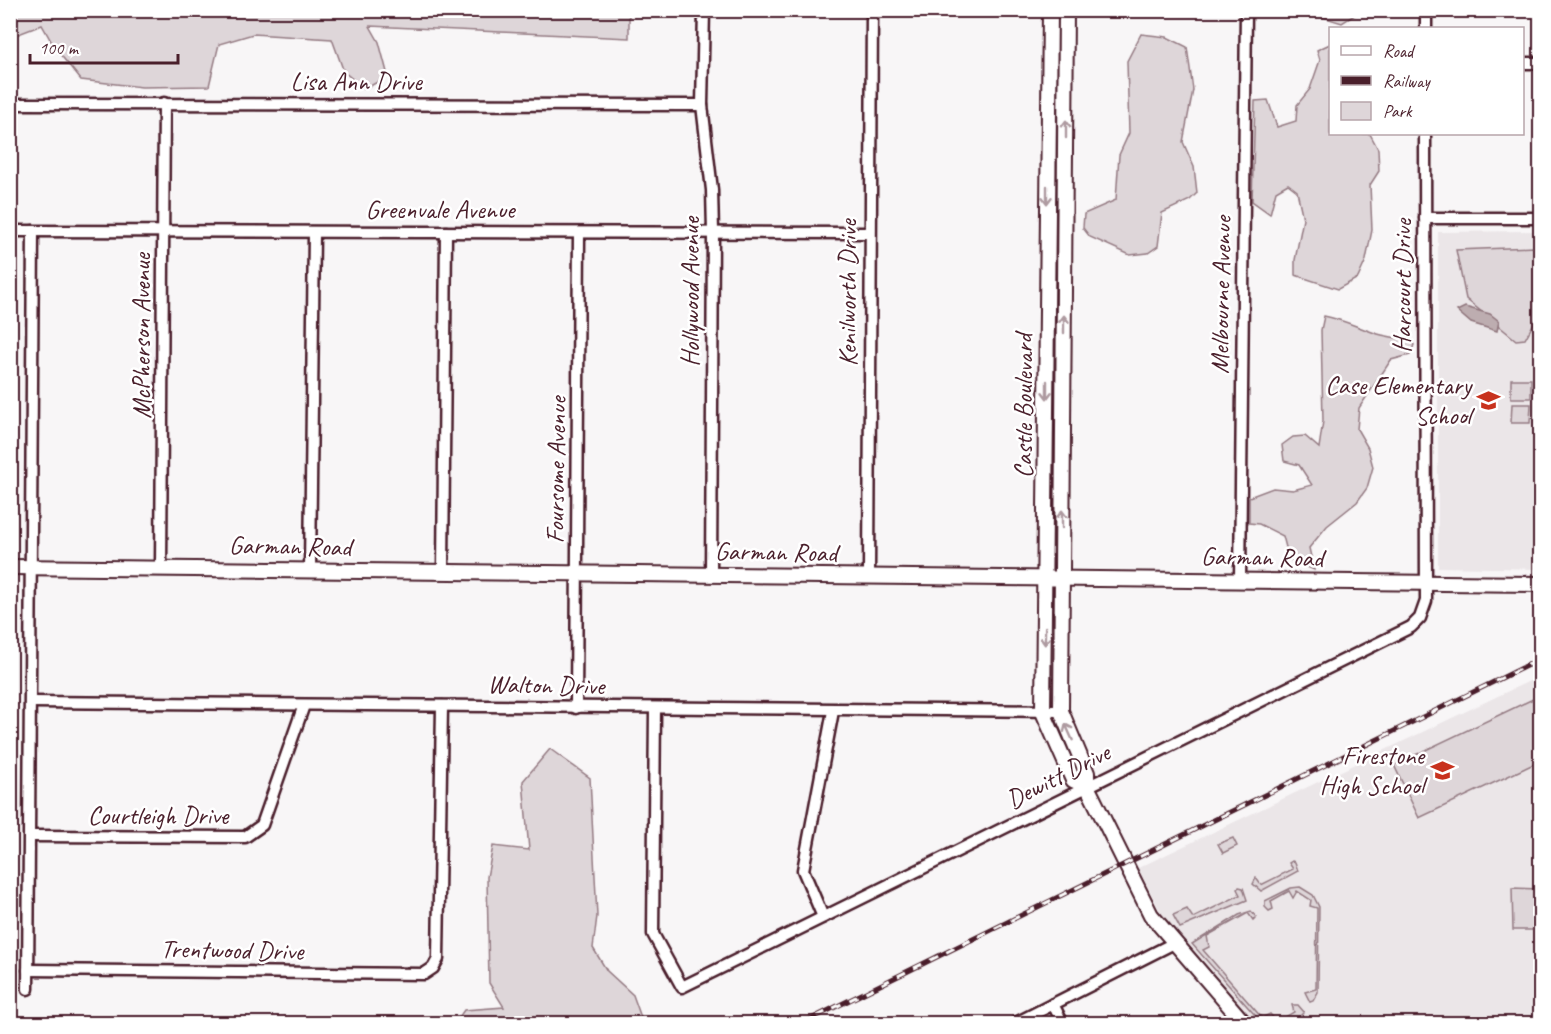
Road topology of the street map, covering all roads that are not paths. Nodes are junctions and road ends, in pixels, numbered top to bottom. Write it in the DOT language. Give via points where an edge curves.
graph roads {
  1 [pos="704,10"];
  2 [pos="872,10"];
  3 [pos="1246,10"];
  4 [pos="1426,10"];
  5 [pos="1050,15"];
  6 [pos="1066,15"];
  7 [pos="1426,27"];
  8 [pos="1524,63"];
  9 [pos="1540,63"];
  10 [pos="10,104"];
  11 [pos="164,104"];
  12 [pos="702,105"];
  13 [pos="1425,135"];
  14 [pos="1425,218"];
  15 [pos="1540,218"];
  16 [pos="1047,224"];
  17 [pos="1065,224"];
  18 [pos="10,231"];
  19 [pos="33,231"];
  20 [pos="164,231"];
  21 [pos="314,232"];
  22 [pos="446,232"];
  23 [pos="579,232"];
  24 [pos="714,232"];
  25 [pos="869,233"];
  26 [pos="1047,419"];
  27 [pos="1063,419"];
  28 [pos="10,567"];
  29 [pos="33,568"];
  30 [pos="161,569"];
  31 [pos="310,569"];
  32 [pos="443,571"];
  33 [pos="577,574"];
  34 [pos="711,575"];
  35 [pos="869,576"];
  36 [pos="1046,578"];
  37 [pos="1062,578"];
  38 [pos="1240,581"];
  39 [pos="1425,583"];
  40 [pos="1540,584"];
  41 [pos="31,702"];
  42 [pos="304,705"];
  43 [pos="442,706"];
  44 [pos="576,708"];
  45 [pos="655,710"];
  46 [pos="833,711"];
  47 [pos="1061,711"];
  48 [pos="1043,712"];
  49 [pos="1087,786"];
  50 [pos="30,836"];
  51 [pos="823,917"];
  52 [pos="1174,943"];
  53 [pos="28,970"];
  54 [pos="28,989"];
  55 [pos="1053,1004"];
  56 [pos="1014,1023"];
  57 [pos="1063,1023"];
  58 [pos="1245,1023"];
  1 -- 12 [label="street, Hollywood Avenue"];
  2 -- 25 [label="street, Kenilworth Drive"];
  3 -- 38 [label="street, Melbourne Avenue"];
  4 -- 7 [label="street"];
  5 -- 6 [label="street"];
  5 -- 16 [label="street, Castle Boulevard, one-way"];
  17 -- 6 [label="street, Castle Boulevard, one-way"];
  8 -- 9 [label="street"];
  10 -- 11 [label="street, Lisa Ann Drive"];
  11 -- 12 [label="street, Lisa Ann Drive"];
  11 -- 20 [label="street, McPherson Avenue"];
  12 -- 24 [label="street, Hollywood Avenue"];
  13 -- 14 [label="street, Harcourt Drive"];
  14 -- 15 [label="street"];
  14 -- 39 [label="street, Harcourt Drive"];
  16 -- 17 [label="street"];
  16 -- 26 [label="street, Castle Boulevard, one-way"];
  27 -- 17 [label="street, Castle Boulevard, one-way"];
  18 -- 19 [label="street, Greenvale Avenue"];
  19 -- 20 [label="street, Greenvale Avenue"];
  19 -- 29 [label="street"];
  20 -- 21 [label="street, Greenvale Avenue"];
  20 -- 30 [label="street, McPherson Avenue"];
  21 -- 22 [label="street, Greenvale Avenue"];
  21 -- 31 [label="street"];
  22 -- 23 [label="street, Greenvale Avenue"];
  22 -- 32 [label="street"];
  23 -- 24 [label="street, Greenvale Avenue"];
  23 -- 33 [label="street, Foursome Avenue"];
  24 -- 25 [label="street, Greenvale Avenue"];
  24 -- 34 [label="street, Hollywood Avenue"];
  25 -- 35 [label="street, Kenilworth Drive"];
  26 -- 27 [label="street"];
  26 -- 36 [label="street, Castle Boulevard"];
  37 -- 27 [label="street, Castle Boulevard, one-way"];
  28 -- 29 [label="street, Garman Road"];
  29 -- 30 [label="street, Garman Road"];
  29 -- 41 [label="street"];
  30 -- 31 [label="street, Garman Road"];
  31 -- 32 [label="street, Garman Road"];
  32 -- 33 [label="street, Garman Road"];
  33 -- 34 [label="street, Garman Road"];
  33 -- 44 [label="street, Foursome Avenue"];
  34 -- 35 [label="street, Garman Road"];
  35 -- 36 [label="street, Garman Road"];
  36 -- 37 [label="street, Garman Road"];
  36 -- 48 [label="street, Castle Boulevard, one-way"];
  37 -- 38 [label="street, Garman Road"];
  37 -- 47 [label="street, Castle Boulevard"];
  38 -- 39 [label="street, Garman Road"];
  39 -- 40 [label="street, Garman Road"];
  39 -- 49 [label="street, Dewitt Drive" via="1426,601 1420,618 1411,627"];
  41 -- 42 [label="street, Walton Drive"];
  41 -- 50 [label="street"];
  42 -- 43 [label="street, Walton Drive"];
  42 -- 50 [label="street, Courtleigh Drive" via="262,825 245,837"];
  43 -- 44 [label="street, Walton Drive"];
  43 -- 53 [label="street, Trentwood Drive" via="438,959 424,974"];
  44 -- 45 [label="street, Walton Drive"];
  45 -- 46 [label="street, Walton Drive"];
  45 -- 51 [label="street, Dewitt Drive" via="653,934 682,987"];
  46 -- 48 [label="street, Walton Drive"];
  46 -- 51 [label="street" via="803,870"];
  47 -- 48 [label="street, Walton Drive"];
  49 -- 47 [label="street, Castle Boulevard, one-way" via="1087,773"];
  48 -- 49 [label="street, Castle Boulevard" via="1073,780"];
  49 -- 51 [label="street, Dewitt Drive"];
  49 -- 52 [label="street, Castle Boulevard" via="1152,915"];
  50 -- 53 [label="street"];
  52 -- 55 [label="street"];
  52 -- 58 [label="street, Castle Boulevard"];
  53 -- 54 [label="street"];
  55 -- 56 [label="street"];
  55 -- 57 [label="street"];
}
